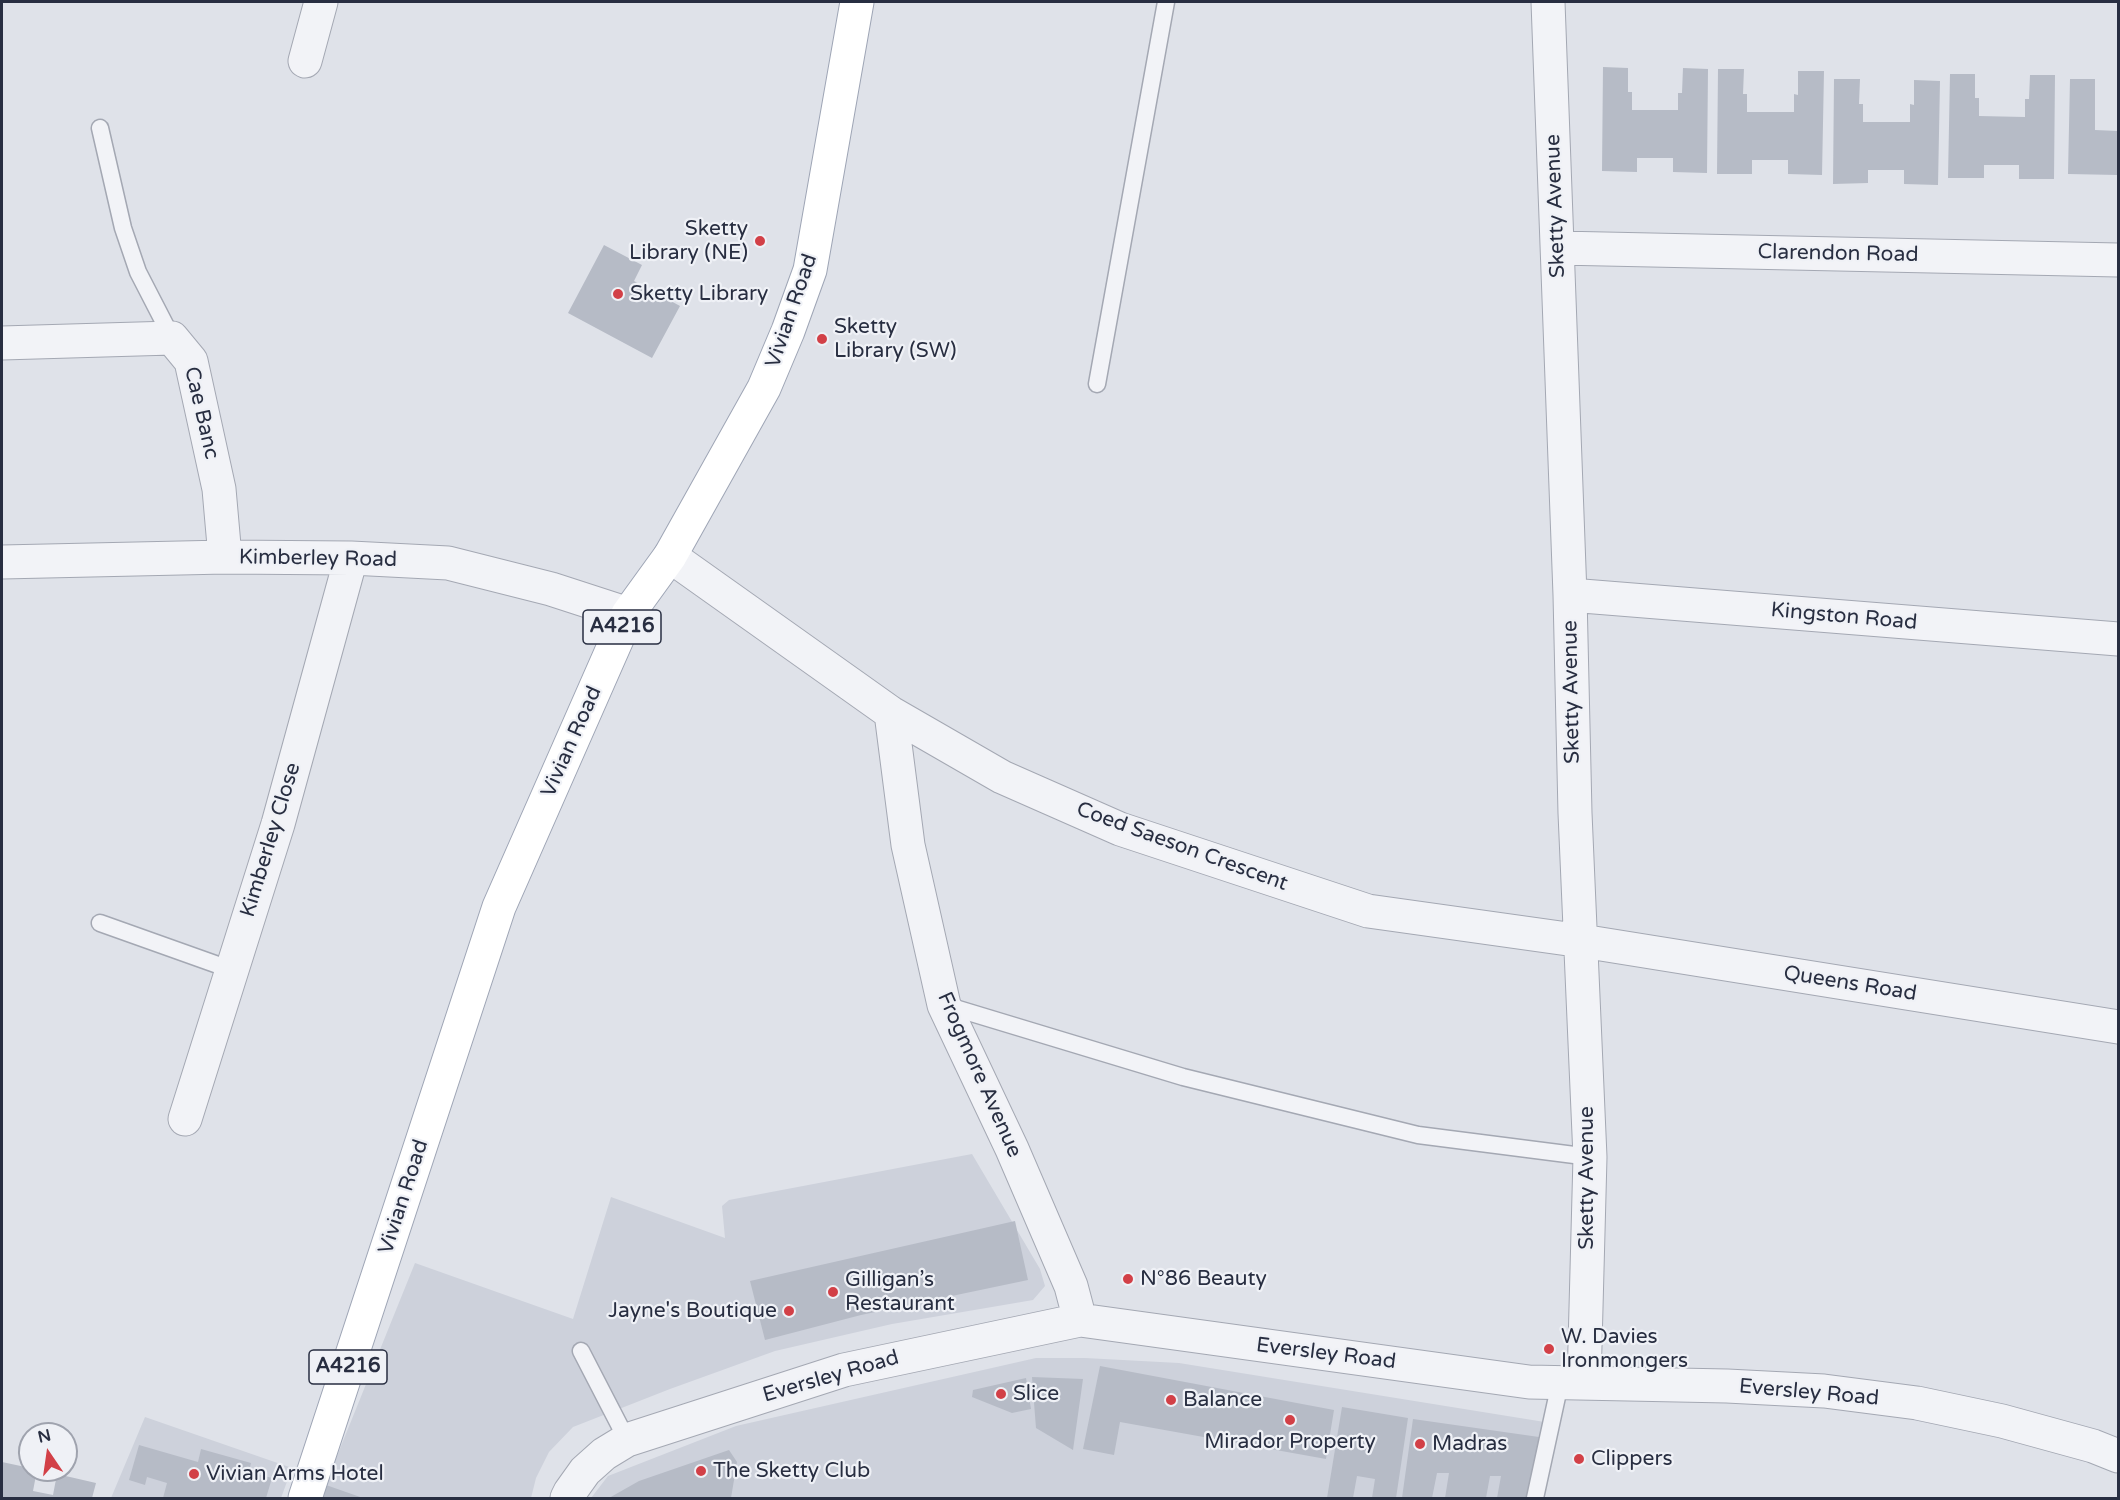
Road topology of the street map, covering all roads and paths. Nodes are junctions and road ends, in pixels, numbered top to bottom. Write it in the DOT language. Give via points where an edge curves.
graph roads {
  1 [pos="321,2"];
  2 [pos="857,2"];
  3 [pos="1166,2"];
  4 [pos="1548,2"];
  5 [pos="305,61"];
  6 [pos="100,128"];
  7 [pos="1558,248"];
  8 [pos="2118,260"];
  9 [pos="172,338"];
  10 [pos="2,343"];
  11 [pos="1097,384"];
  12 [pos="670,556"];
  13 [pos="225,557"];
  14 [pos="351,558"];
  15 [pos="2,562"];
  16 [pos="1570,596"];
  17 [pos="628,614"];
  18 [pos="2118,639"];
  19 [pos="891,713"];
  20 [pos="100,923"];
  21 [pos="1582,941"];
  22 [pos="232,970"];
  23 [pos="944,1005"];
  24 [pos="2118,1027"];
  25 [pos="185,1119"];
  26 [pos="1590,1157"];
  27 [pos="1080,1320"];
  28 [pos="581,1351"];
  29 [pos="1572,1383"];
  30 [pos="627,1440"];
  31 [pos="2118,1456"];
  32 [pos="305,1498"];
  33 [pos="567,1498"];
  34 [pos="1535,1498"];
  1 -- 5 [label="street"];
  2 -- 12 [label="main road, Vivian Road / A4216" via="810,270 764,388"];
  3 -- 11 [label="lane"];
  4 -- 7 [label="street, Sketty Avenue"];
  6 -- 9 [label="lane" via="123,228 138,272"];
  7 -- 8 [label="street, Clarendon Road"];
  7 -- 16 [label="street, Sketty Avenue"];
  9 -- 10 [label="street"];
  9 -- 13 [label="street, Cae Banc" via="191,361 219,489"];
  12 -- 17 [label="main road, Vivian Road / A4216"];
  12 -- 19 [label="street, Coed Saeson Crescent"];
  13 -- 14 [label="street, Kimberley Road"];
  13 -- 15 [label="street, Kimberley Road"];
  14 -- 17 [label="street, Kimberley Road" via="448,563"];
  14 -- 22 [label="street, Kimberley Close" via="278,824"];
  16 -- 18 [label="street, Kingston Road"];
  16 -- 21 [label="street, Sketty Avenue"];
  17 -- 32 [label="main road, Vivian Road / A4216" via="500,907"];
  19 -- 21 [label="street, Coed Saeson Crescent" via="1002,777 1120,829 1210,859 1368,911"];
  19 -- 23 [label="street, Frogmore Avenue" via="908,844"];
  20 -- 22 [label="lane"];
  21 -- 24 [label="street, Queens Road"];
  21 -- 26 [label="street, Sketty Avenue"];
  22 -- 25 [label="street, Kimberley Close"];
  23 -- 26 [label="lane" via="1183,1077 1418,1135"];
  23 -- 27 [label="street, Frogmore Avenue" via="1067,1276"];
  26 -- 29 [label="street, Sketty Avenue"];
  27 -- 29 [label="street, Eversley Road" via="1529,1382"];
  27 -- 30 [label="street, Eversley Road" via="844,1370"];
  28 -- 30 [label="lane"];
  29 -- 31 [label="street, Eversley Road" via="1824,1391 1917,1403 2002,1421"];
  29 -- 34 [label="lane"];
  30 -- 33 [label="street, Eversley Road" via="585,1471"];
}
